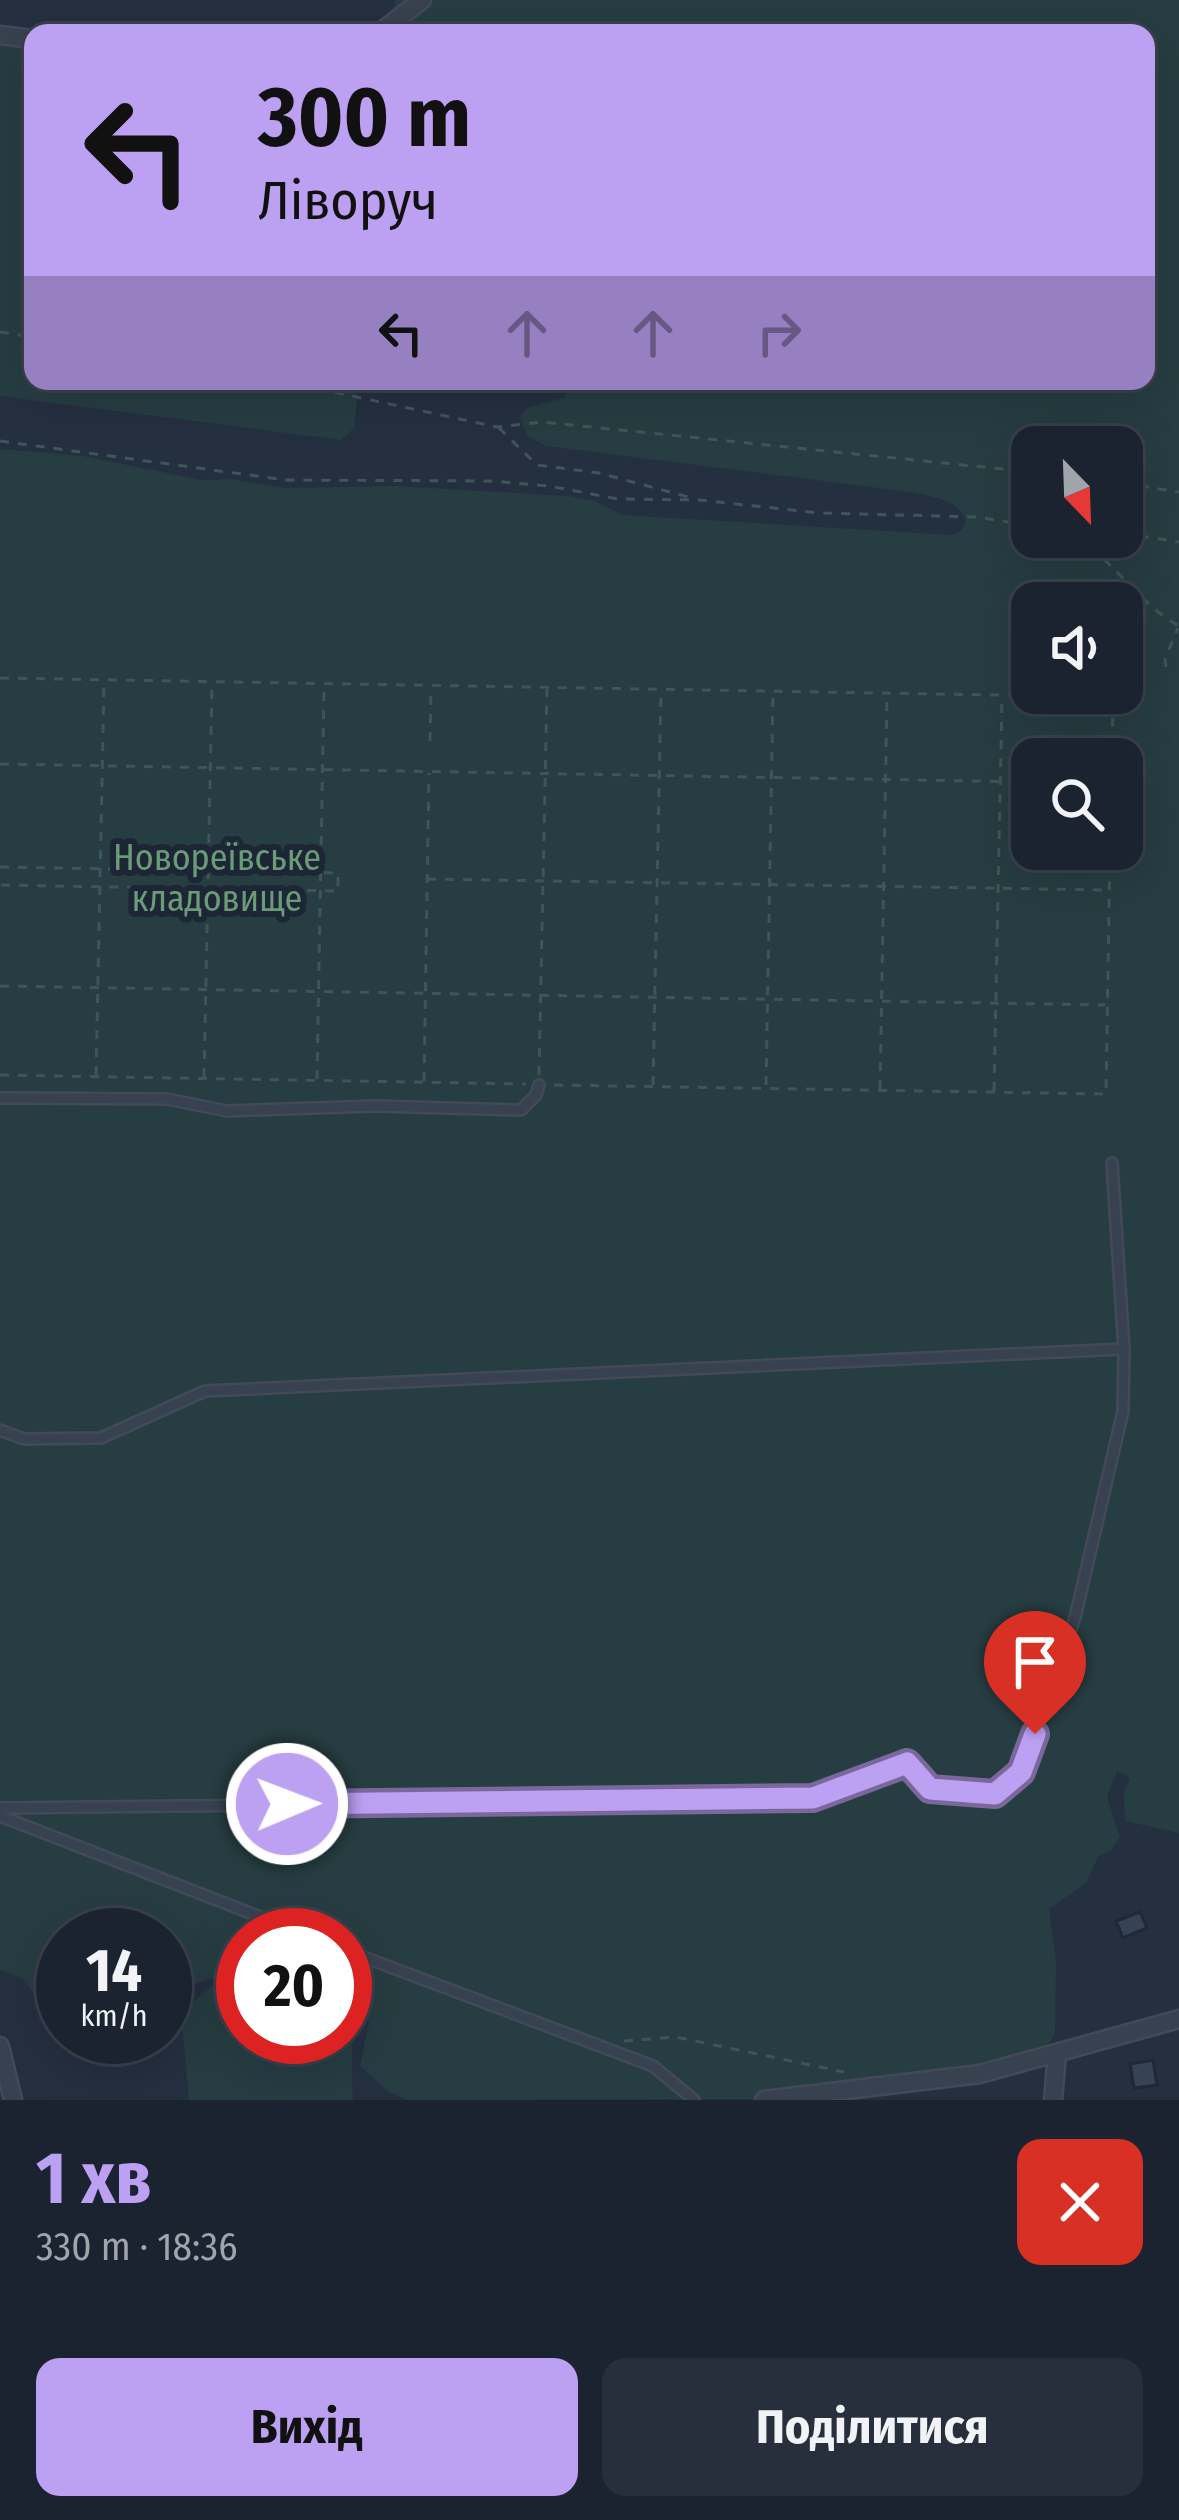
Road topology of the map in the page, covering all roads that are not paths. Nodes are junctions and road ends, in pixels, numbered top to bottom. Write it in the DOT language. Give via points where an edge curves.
graph roads {
  1 [pos="422,0"];
  2 [pos="391,24"];
  3 [pos="539,1084"];
  4 [pos="0,1098"];
  5 [pos="1112,1163"];
  6 [pos="1124,1349"];
  7 [pos="0,1430"];
  8 [pos="0,1812"];
  9 [pos="240,1908"];
  10 [pos="372,1960"];
  11 [pos="1179,2019"];
  12 [pos="0,2046"];
  13 [pos="1057,2054"];
  14 [pos="13,2100"];
  15 [pos="694,2100"];
  16 [pos="764,2100"];
  17 [pos="1053,2100"];
  1 -- 2 [label="street"];
  3 -- 4 [label="lane" via="521,1110 227,1111 167,1099"];
  5 -- 6 [label="lane"];
  6 -- 7 [label="lane" via="205,1391 101,1438 24,1439"];
  6 -- 8 [label="lane" via="1123,1411 1075,1618 1021,1772 995,1794 930,1789 907,1763 813,1798"];
  8 -- 9 [label="lane"];
  10 -- 15 [label="lane" via="653,2066"];
  11 -- 13 [label="street"];
  12 -- 14 [label="street"];
  13 -- 16 [label="street" via="980,2074"];
  13 -- 17 [label="street"];
}
